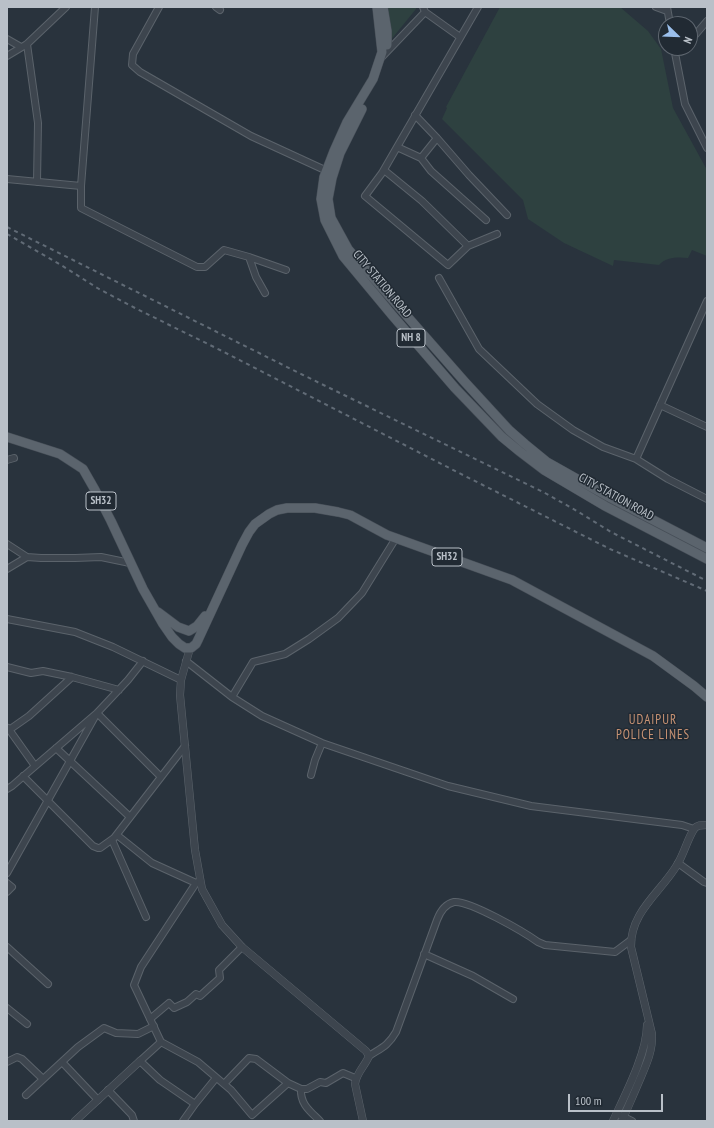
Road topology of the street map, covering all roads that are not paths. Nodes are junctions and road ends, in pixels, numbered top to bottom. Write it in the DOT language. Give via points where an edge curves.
graph roads {
  1 [pos="66,7"];
  2 [pos="95,7"];
  3 [pos="159,7"];
  4 [pos="377,7"];
  5 [pos="383,7"];
  6 [pos="478,7"];
  7 [pos="656,7"];
  8 [pos="667,9"];
  9 [pos="424,10"];
  10 [pos="707,21"];
  11 [pos="698,32"];
  12 [pos="460,37"];
  13 [pos="7,39"];
  14 [pos="27,44"];
  15 [pos="21,47"];
  16 [pos="387,53"];
  17 [pos="7,56"];
  18 [pos="675,56"];
  19 [pos="379,60"];
  20 [pos="415,115"];
  21 [pos="437,138"];
  22 [pos="397,147"];
  23 [pos="707,148"];
  24 [pos="421,158"];
  25 [pos="384,170"];
  26 [pos="326,171"];
  27 [pos="7,179"];
  28 [pos="37,182"];
  29 [pos="81,186"];
  30 [pos="507,215"];
  31 [pos="486,220"];
  32 [pos="497,234"];
  33 [pos="468,246"];
  34 [pos="249,257"];
  35 [pos="286,270"];
  36 [pos="439,278"];
  37 [pos="265,293"];
  38 [pos="707,301"];
  39 [pos="660,405"];
  40 [pos="707,427"];
  41 [pos="7,437"];
  42 [pos="14,458"];
  43 [pos="636,459"];
  44 [pos="7,460"];
  45 [pos="707,499"];
  46 [pos="396,538"];
  47 [pos="7,544"];
  48 [pos="707,548"];
  49 [pos="27,557"];
  50 [pos="706,557"];
  51 [pos="130,563"];
  52 [pos="7,569"];
  53 [pos="214,604"];
  54 [pos="154,609"];
  55 [pos="7,620"];
  56 [pos="189,631"];
  57 [pos="190,648"];
  58 [pos="143,661"];
  59 [pos="186,662"];
  60 [pos="7,667"];
  61 [pos="72,677"];
  62 [pos="181,680"];
  63 [pos="119,690"];
  64 [pos="232,697"];
  65 [pos="707,697"];
  66 [pos="97,713"];
  67 [pos="8,728"];
  68 [pos="322,743"];
  69 [pos="185,746"];
  70 [pos="56,748"];
  71 [pos="70,761"];
  72 [pos="35,766"];
  73 [pos="311,775"];
  74 [pos="23,776"];
  75 [pos="161,777"];
  76 [pos="7,789"];
  77 [pos="48,801"];
  78 [pos="130,817"];
  79 [pos="707,825"];
  80 [pos="694,829"];
  81 [pos="117,835"];
  82 [pos="112,840"];
  83 [pos="678,862"];
  84 [pos="7,873"];
  85 [pos="198,882"];
  86 [pos="7,883"];
  87 [pos="707,883"];
  88 [pos="7,892"];
  89 [pos="146,916"];
  90 [pos="631,940"];
  91 [pos="242,946"];
  92 [pos="7,947"];
  93 [pos="424,954"];
  94 [pos="48,984"];
  95 [pos="513,999"];
  96 [pos="7,1008"];
  97 [pos="647,1016"];
  98 [pos="150,1019"];
  99 [pos="27,1024"];
  100 [pos="154,1026"];
  101 [pos="161,1042"];
  102 [pos="369,1056"];
  103 [pos="140,1061"];
  104 [pos="7,1062"];
  105 [pos="62,1062"];
  106 [pos="216,1078"];
  107 [pos="356,1078"];
  108 [pos="43,1079"];
  109 [pos="288,1083"];
  110 [pos="224,1084"];
  111 [pos="301,1089"];
  112 [pos="108,1090"];
  113 [pos="26,1095"];
  114 [pos="98,1100"];
  115 [pos="195,1104"];
  116 [pos="617,1113"];
  117 [pos="252,1115"];
  118 [pos="623,1119"];
  119 [pos="75,1121"];
  120 [pos="134,1121"];
  121 [pos="183,1121"];
  122 [pos="256,1121"];
  123 [pos="320,1121"];
  124 [pos="363,1121"];
  125 [pos="613,1121"];
  126 [pos="632,1121"];
  1 -- 14 [label="street"];
  2 -- 29 [label="street"];
  3 -- 26 [label="street" via="133,54 132,65 251,136"];
  4 -- 19 [label="main road, CITY STATION ROAD / NH 8" via="382,52"];
  5 -- 16 [label="main road, CITY STATION ROAD / NH 8"];
  6 -- 12 [label="street"];
  7 -- 8 [label="street"];
  9 -- 12 [label="street"];
  9 -- 16 [label="street"];
  10 -- 11 [label="street"];
  12 -- 20 [label="street"];
  13 -- 15 [label="street"];
  14 -- 15 [label="street"];
  14 -- 28 [label="street" via="38,123"];
  15 -- 17 [label="street"];
  16 -- 19 [label="street"];
  16 -- 48 [label="main road, CITY STATION ROAD / NH 8" via="378,79 340,153 332,178 328,199 331,218 348,249 508,430 547,462"];
  18 -- 23 [label="street" via="685,104"];
  19 -- 26 [label="main road, CITY STATION ROAD / NH 8" via="373,79 347,122"];
  20 -- 21 [label="street"];
  20 -- 22 [label="street"];
  21 -- 24 [label="street"];
  21 -- 30 [label="street"];
  22 -- 24 [label="street"];
  22 -- 25 [label="street"];
  24 -- 31 [label="street" via="431,171"];
  25 -- 33 [label="street" via="422,201"];
  25 -- 33 [label="street" via="366,196 448,265"];
  26 -- 50 [label="main road, CITY STATION ROAD / NH 8" via="321,199 324,220 343,256 455,388 497,431 544,470 605,506"];
  27 -- 28 [label="street"];
  28 -- 29 [label="street"];
  29 -- 34 [label="street" via="81,208 197,268 206,267 224,250"];
  32 -- 33 [label="street"];
  34 -- 35 [label="street"];
  34 -- 37 [label="street"];
  36 -- 43 [label="street" via="479,349 537,404 603,447"];
  38 -- 39 [label="street"];
  39 -- 40 [label="street"];
  39 -- 43 [label="street"];
  41 -- 51 [label="main road, SH32" via="60,454 83,469"];
  42 -- 44 [label="street"];
  43 -- 45 [label="street"];
  46 -- 53 [label="main road, SH32" via="350,515 338,512 299,507 278,510 262,518 249,532"];
  46 -- 64 [label="street" via="362,592 338,618 285,654 252,662"];
  46 -- 65 [label="main road, SH32" via="512,580 653,656"];
  47 -- 49 [label="street"];
  49 -- 51 [label="street" via="101,557"];
  49 -- 52 [label="street"];
  51 -- 54 [label="main road, SH32"];
  53 -- 56 [label="main road" via="199,624"];
  53 -- 57 [label="main road, SH32" via="198,640"];
  54 -- 56 [label="main road" via="173,624"];
  54 -- 57 [label="main road, SH32" via="172,636 182,646"];
  55 -- 58 [label="street" via="75,632"];
  56 -- 57 [label="main road" via="184,635 183,641"];
  57 -- 59 [label="street"];
  58 -- 62 [label="street"];
  58 -- 63 [label="street"];
  59 -- 62 [label="street"];
  59 -- 64 [label="street"];
  60 -- 61 [label="street" via="31,673 43,671"];
  61 -- 63 [label="street"];
  61 -- 67 [label="street" via="29,716"];
  62 -- 69 [label="street"];
  63 -- 66 [label="street"];
  64 -- 68 [label="street" via="262,716"];
  66 -- 70 [label="street"];
  66 -- 71 [label="street"];
  66 -- 75 [label="street"];
  67 -- 72 [label="street"];
  68 -- 73 [label="street"];
  68 -- 80 [label="street" via="448,786 531,806 682,825"];
  69 -- 75 [label="street"];
  69 -- 85 [label="street"];
  70 -- 71 [label="street"];
  70 -- 72 [label="street"];
  71 -- 77 [label="street"];
  71 -- 78 [label="street"];
  72 -- 74 [label="street"];
  74 -- 76 [label="street"];
  74 -- 77 [label="street"];
  75 -- 78 [label="street"];
  77 -- 82 [label="street" via="95,847 102,848"];
  77 -- 84 [label="street"];
  78 -- 81 [label="street"];
  79 -- 80 [label="street" via="699,825"];
  80 -- 83 [label="street"];
  81 -- 82 [label="street"];
  81 -- 85 [label="street" via="152,863"];
  82 -- 89 [label="street"];
  83 -- 87 [label="street"];
  83 -- 90 [label="street" via="641,912 632,930"];
  85 -- 91 [label="street" via="222,924"];
  85 -- 98 [label="street" via="141,967 134,985"];
  86 -- 88 [label="street" via="12,887"];
  90 -- 93 [label="street" via="615,952 545,945 481,910 454,902 439,914"];
  90 -- 97 [label="street"];
  91 -- 98 [label="street" via="219,970 220,978 200,996 196,994 174,1008 169,1003"];
  91 -- 102 [label="street" via="363,1048"];
  92 -- 94 [label="street"];
  93 -- 95 [label="street" via="473,976"];
  93 -- 102 [label="street" via="396,1032 391,1041"];
  96 -- 99 [label="street"];
  97 -- 116 [label="street" via="643,1050"];
  97 -- 118 [label="street" via="652,1034 650,1056"];
  98 -- 100 [label="street"];
  100 -- 101 [label="street"];
  100 -- 105 [label="street" via="138,1034 116,1033 104,1028"];
  101 -- 103 [label="street"];
  101 -- 106 [label="street" via="198,1062"];
  102 -- 107 [label="street"];
  103 -- 112 [label="street"];
  103 -- 115 [label="street" via="160,1080"];
  104 -- 108 [label="street" via="17,1057 22,1059"];
  105 -- 108 [label="street"];
  105 -- 114 [label="street"];
  106 -- 110 [label="street"];
  106 -- 115 [label="street"];
  107 -- 111 [label="street" via="343,1074 326,1083 320,1082 307,1089"];
  107 -- 124 [label="street"];
  108 -- 113 [label="street"];
  109 -- 110 [label="street" via="256,1059 249,1058"];
  109 -- 111 [label="street"];
  109 -- 117 [label="street"];
  110 -- 117 [label="street"];
  111 -- 123 [label="street" via="302,1102"];
  112 -- 114 [label="street"];
  112 -- 120 [label="street" via="132,1115"];
  114 -- 119 [label="street"];
  115 -- 121 [label="street"];
  116 -- 118 [label="street"];
  116 -- 125 [label="street"];
  117 -- 122 [label="street"];
  118 -- 126 [label="street"];
}
